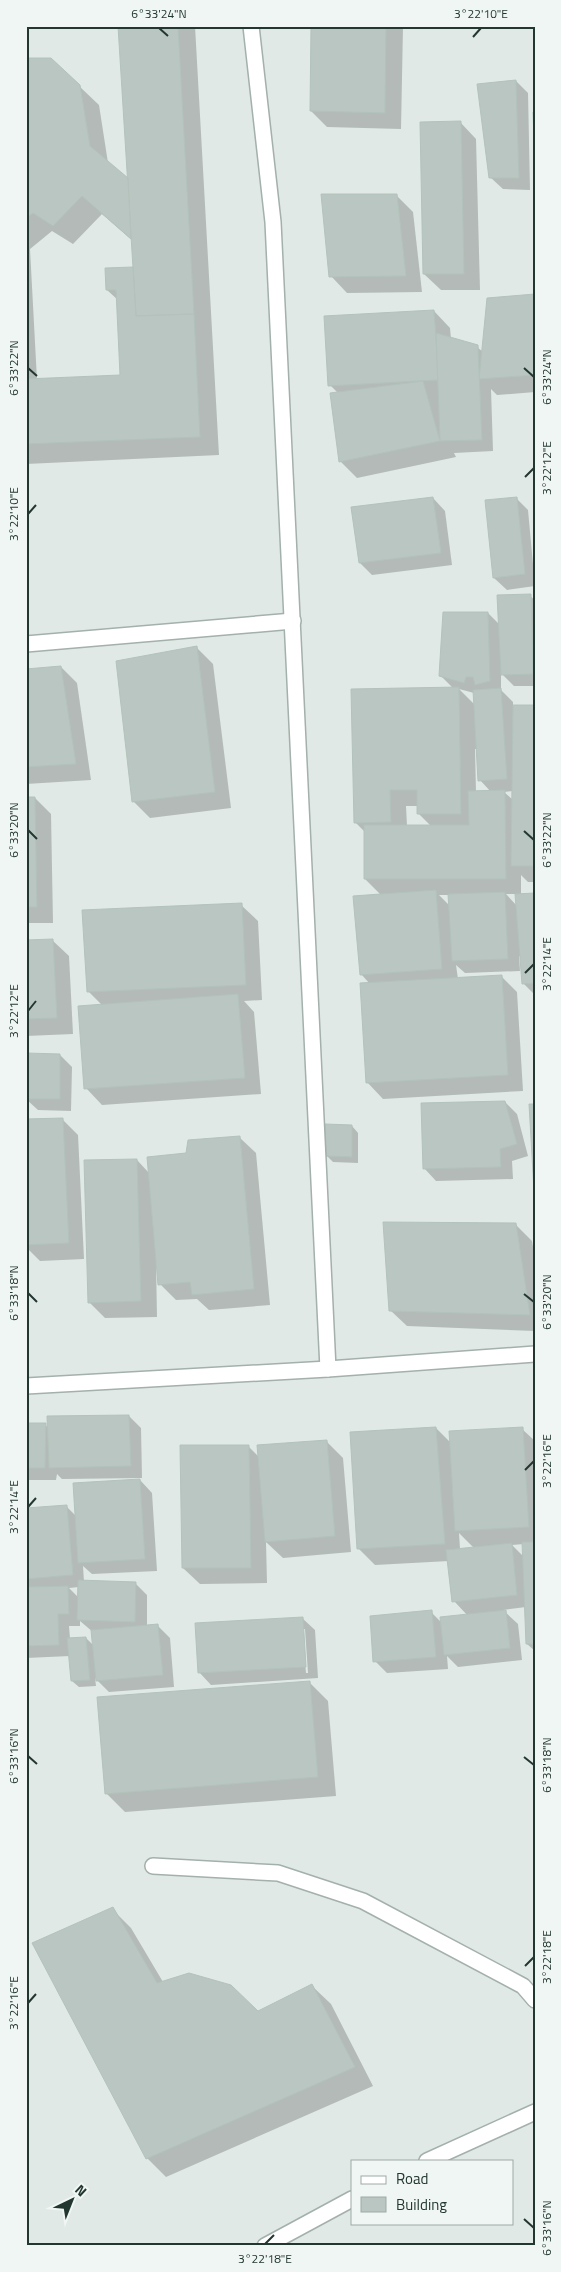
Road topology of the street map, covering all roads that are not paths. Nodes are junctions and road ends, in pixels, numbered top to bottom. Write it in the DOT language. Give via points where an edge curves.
graph roads {
  1 [pos="251,26"];
  2 [pos="293,621"];
  3 [pos="26,644"];
  4 [pos="535,1354"];
  5 [pos="328,1369"];
  6 [pos="26,1386"];
  7 [pos="153,1866"];
  8 [pos="535,2000"];
  9 [pos="535,2112"];
  10 [pos="429,2160"];
  11 [pos="351,2201"];
  12 [pos="265,2246"];
  1 -- 2 [label="street" via="274,222"];
  2 -- 3 [label="street"];
  2 -- 5 [label="street"];
  4 -- 5 [label="street"];
  5 -- 6 [label="street"];
  7 -- 8 [label="street" via="278,1873 363,1901 523,1986"];
  9 -- 10 [label="street"];
  11 -- 12 [label="street"];
}
